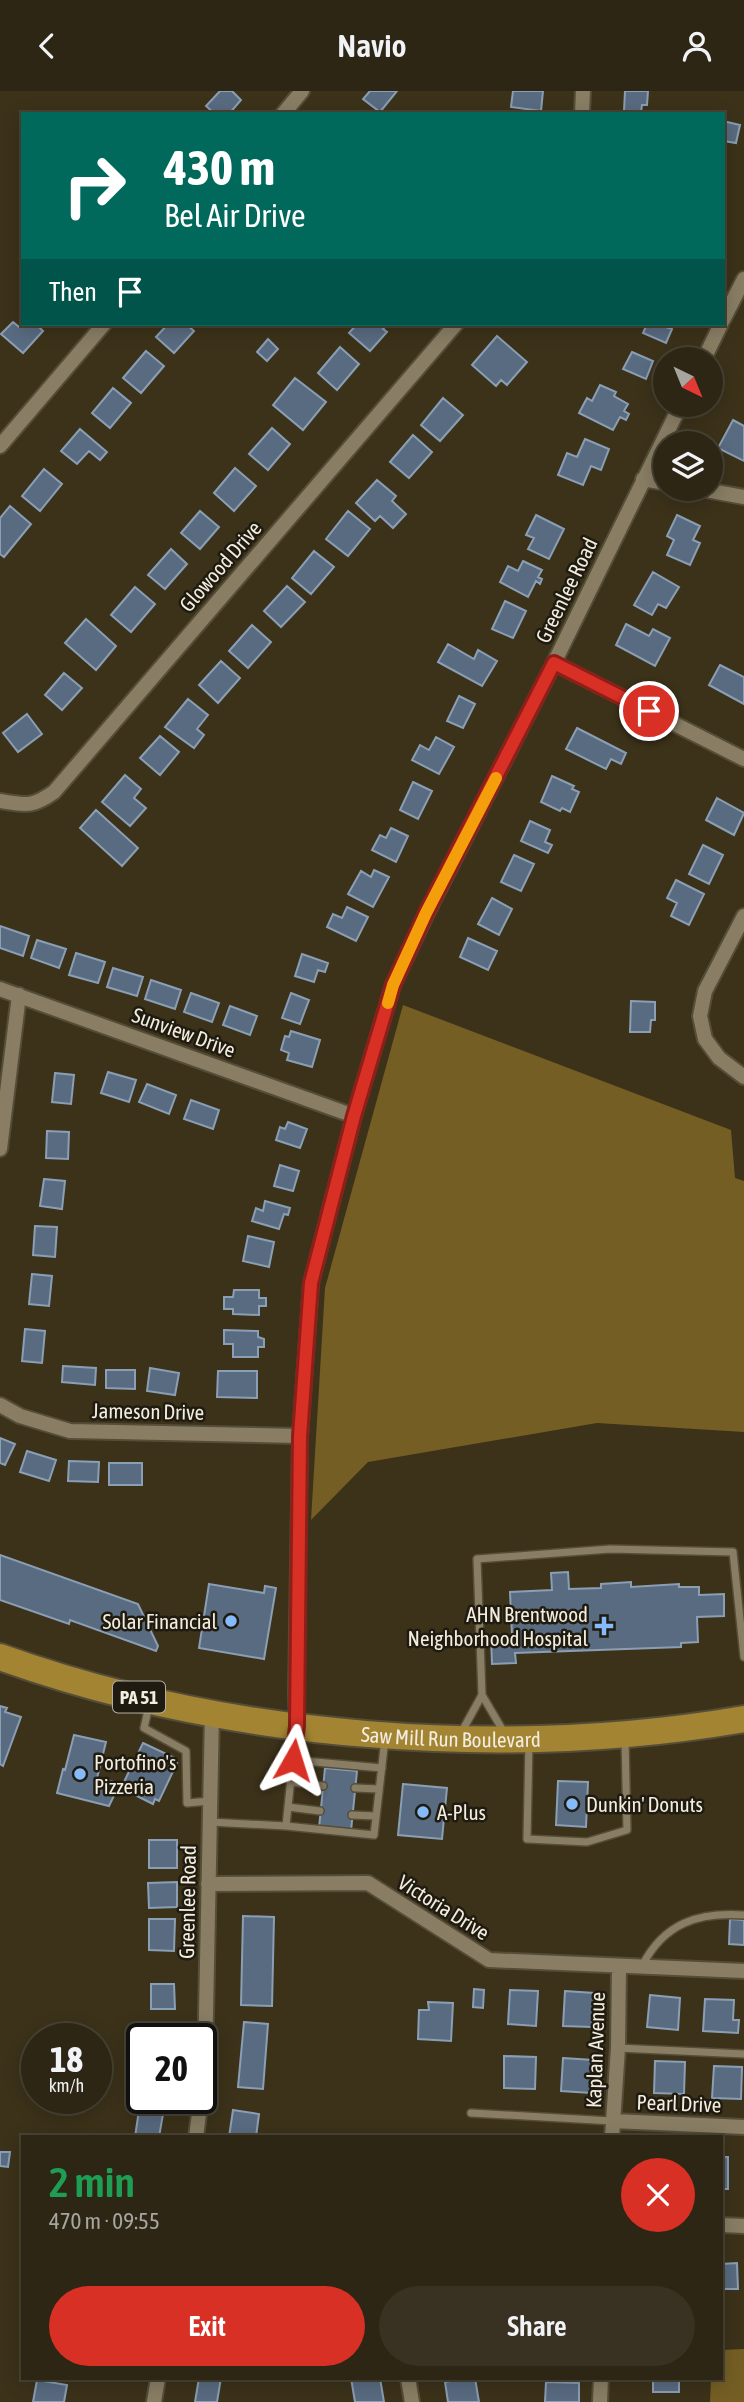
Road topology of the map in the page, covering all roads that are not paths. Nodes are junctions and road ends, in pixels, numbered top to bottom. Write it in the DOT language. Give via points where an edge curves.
graph roads {
  1 [pos="302,91"];
  2 [pos="583,91"];
  3 [pos="285,112"];
  4 [pos="582,112"];
  5 [pos="744,279"];
  6 [pos="739,298"];
  7 [pos="725,314"];
  8 [pos="102,326"];
  9 [pos="454,326"];
  10 [pos="719,326"];
  11 [pos="709,347"];
  12 [pos="674,417"];
  13 [pos="0,446"];
  14 [pos="643,479"];
  15 [pos="653,481"];
  16 [pos="723,493"];
  17 [pos="744,497"];
  18 [pos="554,663"];
  19 [pos="744,759"];
  20 [pos="0,801"];
  21 [pos="744,916"];
  22 [pos="0,989"];
  23 [pos="19,995"];
  24 [pos="744,1077"];
  25 [pos="354,1116"];
  26 [pos="0,1149"];
  27 [pos="0,1405"];
  28 [pos="300,1436"];
  29 [pos="0,1657"];
  30 [pos="744,1657"];
  31 [pos="482,1695"];
  32 [pos="150,1699"];
  33 [pos="212,1712"];
  34 [pos="744,1719"];
  35 [pos="297,1726"];
  36 [pos="625,1733"];
  37 [pos="385,1735"];
  38 [pos="458,1738"];
  39 [pos="519,1738"];
  40 [pos="293,1760"];
  41 [pos="382,1768"];
  42 [pos="291,1782"];
  43 [pos="323,1786"];
  44 [pos="355,1788"];
  45 [pos="379,1789"];
  46 [pos="211,1801"];
  47 [pos="288,1807"];
  48 [pos="320,1811"];
  49 [pos="352,1815"];
  50 [pos="376,1816"];
  51 [pos="209,1822"];
  52 [pos="286,1826"];
  53 [pos="208,1884"];
  54 [pos="744,1915"];
  55 [pos="619,1966"];
  56 [pos="642,1967"];
  57 [pos="744,1971"];
  58 [pos="206,2023"];
  59 [pos="618,2048"];
  60 [pos="744,2054"];
  61 [pos="471,2113"];
  62 [pos="199,2114"];
  63 [pos="613,2121"];
  64 [pos="744,2127"];
  65 [pos="196,2135"];
  66 [pos="612,2135"];
  67 [pos="723,2225"];
  68 [pos="744,2226"];
  69 [pos="158,2380"];
  70 [pos="408,2380"];
  71 [pos="601,2380"];
  72 [pos="154,2402"];
  73 [pos="411,2402"];
  74 [pos="600,2402"];
  1 -- 3 [label="street"];
  2 -- 4 [label="street"];
  5 -- 6 [label="street"];
  6 -- 7 [label="street"];
  8 -- 13 [label="street"];
  9 -- 20 [label="street, Glowood Drive" via="54,792 38,803"];
  10 -- 11 [label="street"];
  12 -- 14 [label="street, Greenlee Road"];
  14 -- 15 [label="street"];
  14 -- 18 [label="street, Greenlee Road"];
  16 -- 17 [label="street"];
  18 -- 19 [label="street"];
  18 -- 25 [label="street, Greenlee Road" via="393,985"];
  21 -- 24 [label="street" via="705,991 700,1016 705,1039 719,1058"];
  22 -- 23 [label="street, Sunview Drive"];
  23 -- 25 [label="street, Sunview Drive"];
  23 -- 26 [label="street"];
  25 -- 28 [label="street, Greenlee Road" via="311,1283"];
  27 -- 28 [label="street, Jameson Drive" via="20,1416 70,1430"];
  28 -- 35 [label="street, Greenlee Road"];
  29 -- 32 [label="highway, Saw Mill Run Boulevard / PA 51"];
  30 -- 31 [label="lane" via="733,1552 610,1549 477,1559"];
  31 -- 38 [label="lane"];
  31 -- 39 [label="lane"];
  32 -- 33 [label="highway, Saw Mill Run Boulevard / PA 51"];
  32 -- 46 [label="lane" via="144,1728 186,1751 187,1803"];
  33 -- 35 [label="highway, Saw Mill Run Boulevard / PA 51"];
  33 -- 46 [label="street, Greenlee Road"];
  34 -- 36 [label="highway, Saw Mill Run Boulevard / PA 51"];
  35 -- 37 [label="highway, Saw Mill Run Boulevard / PA 51"];
  35 -- 40 [label="lane"];
  36 -- 39 [label="highway, Saw Mill Run Boulevard / PA 51"];
  36 -- 39 [label="lane" via="628,1830 587,1842 527,1839"];
  37 -- 38 [label="highway, Saw Mill Run Boulevard / PA 51"];
  37 -- 41 [label="lane"];
  38 -- 39 [label="highway, Saw Mill Run Boulevard / PA 51"];
  40 -- 41 [label="lane"];
  40 -- 42 [label="lane"];
  41 -- 45 [label="lane"];
  42 -- 43 [label="lane"];
  42 -- 47 [label="lane"];
  44 -- 45 [label="lane"];
  45 -- 50 [label="lane"];
  46 -- 51 [label="street, Greenlee Road"];
  47 -- 48 [label="lane"];
  47 -- 52 [label="lane"];
  49 -- 50 [label="lane"];
  50 -- 52 [label="lane" via="374,1835"];
  51 -- 52 [label="lane"];
  51 -- 53 [label="street, Greenlee Road"];
  53 -- 55 [label="street, Victoria Drive" via="368,1884 489,1960"];
  53 -- 58 [label="street, Greenlee Road"];
  54 -- 56 [label="lane" via="719,1913 676,1925 656,1944"];
  55 -- 56 [label="street, Victoria Drive"];
  55 -- 59 [label="street, Kaplan Avenue"];
  56 -- 57 [label="street, Victoria Drive"];
  59 -- 60 [label="lane"];
  59 -- 63 [label="street, Kaplan Avenue"];
  61 -- 63 [label="lane"];
  62 -- 65 [label="street"];
  63 -- 64 [label="street, Pearl Drive"];
  63 -- 66 [label="street, Kaplan Avenue"];
  67 -- 68 [label="street"];
  69 -- 72 [label="street"];
  70 -- 73 [label="street"];
  71 -- 74 [label="street"];
}
